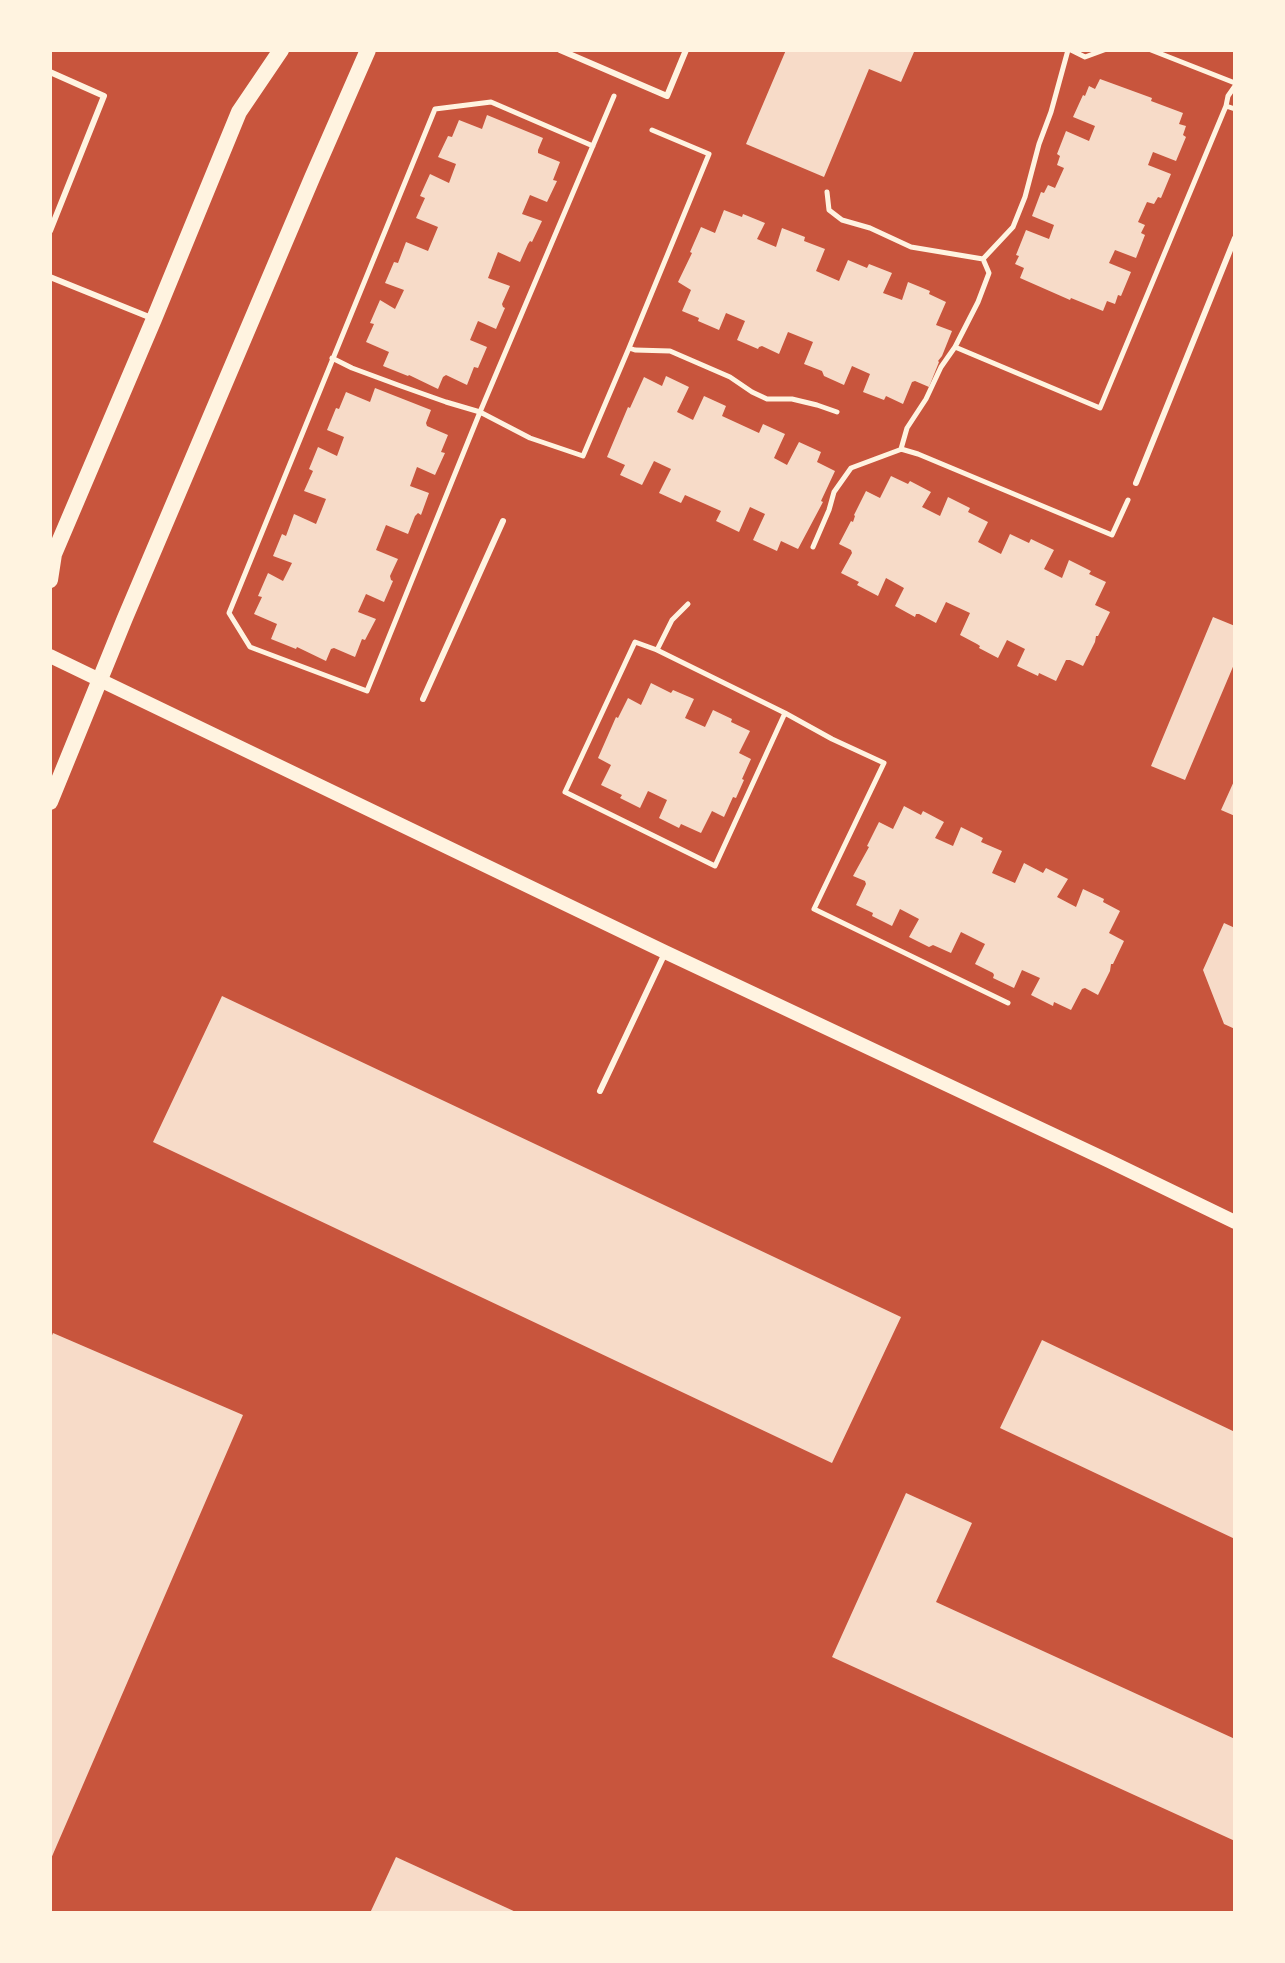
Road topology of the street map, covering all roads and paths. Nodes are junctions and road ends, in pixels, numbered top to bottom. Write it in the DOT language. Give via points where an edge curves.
graph roads {
  1 [pos="281,50"];
  2 [pos="368,50"];
  3 [pos="560,50"];
  4 [pos="686,50"];
  5 [pos="1070,50"];
  6 [pos="1104,50"];
  7 [pos="1151,50"];
  8 [pos="50,72"];
  9 [pos="622,76"];
  10 [pos="1235,84"];
  11 [pos="1226,106"];
  12 [pos="1235,109"];
  13 [pos="652,130"];
  14 [pos="593,146"];
  15 [pos="827,192"];
  16 [pos="50,231"];
  17 [pos="1235,238"];
  18 [pos="983,259"];
  19 [pos="50,277"];
  20 [pos="154,319"];
  21 [pos="955,347"];
  22 [pos="629,348"];
  23 [pos="332,358"];
  24 [pos="480,412"];
  25 [pos="837,412"];
  26 [pos="902,449"];
  27 [pos="1136,483"];
  28 [pos="503,521"];
  29 [pos="813,547"];
  30 [pos="50,580"];
  31 [pos="688,604"];
  32 [pos="657,650"];
  33 [pos="50,656"];
  34 [pos="99,679"];
  35 [pos="423,699"];
  36 [pos="785,713"];
  37 [pos="50,802"];
  38 [pos="665,952"];
  39 [pos="1008,1003"];
  40 [pos="600,1091"];
  41 [pos="1235,1222"];
  1 -- 20 [label="main road" via="239,112"];
  2 -- 34 [label="main road"];
  3 -- 9 [label="lane"];
  4 -- 9 [label="lane" via="667,96"];
  5 -- 6 [label="path" via="1085,57"];
  5 -- 18 [label="path" via="1013,227"];
  7 -- 10 [label="path"];
  8 -- 16 [label="lane" via="104,96"];
  9 -- 14 [label="path"];
  10 -- 11 [label="path"];
  11 -- 12 [label="path"];
  11 -- 21 [label="path" via="1100,408"];
  13 -- 22 [label="path" via="709,154"];
  14 -- 23 [label="path" via="491,102 435,109"];
  14 -- 24 [label="path"];
  15 -- 18 [label="path" via="829,210 842,220 911,247"];
  17 -- 27 [label="lane"];
  18 -- 21 [label="path" via="989,273"];
  19 -- 20 [label="lane"];
  20 -- 30 [label="main road" via="54,554"];
  21 -- 26 [label="path" via="907,428"];
  22 -- 24 [label="path" via="583,456 530,438"];
  22 -- 25 [label="path" via="670,351 767,399 792,399"];
  23 -- 24 [label="path"];
  23 -- 24 [label="path" via="229,613 250,647 367,691"];
  26 -- 27 [label="path" via="1112,535"];
  26 -- 29 [label="path" via="851,468 834,492"];
  28 -- 35 [label="lane"];
  31 -- 32 [label="path" via="672,620"];
  32 -- 36 [label="path"];
  32 -- 36 [label="path" via="635,642 565,792 715,866"];
  33 -- 34 [label="street"];
  34 -- 37 [label="main road"];
  34 -- 38 [label="street"];
  36 -- 39 [label="path" via="884,763 814,909"];
  38 -- 40 [label="lane"];
  38 -- 41 [label="street"];
}
